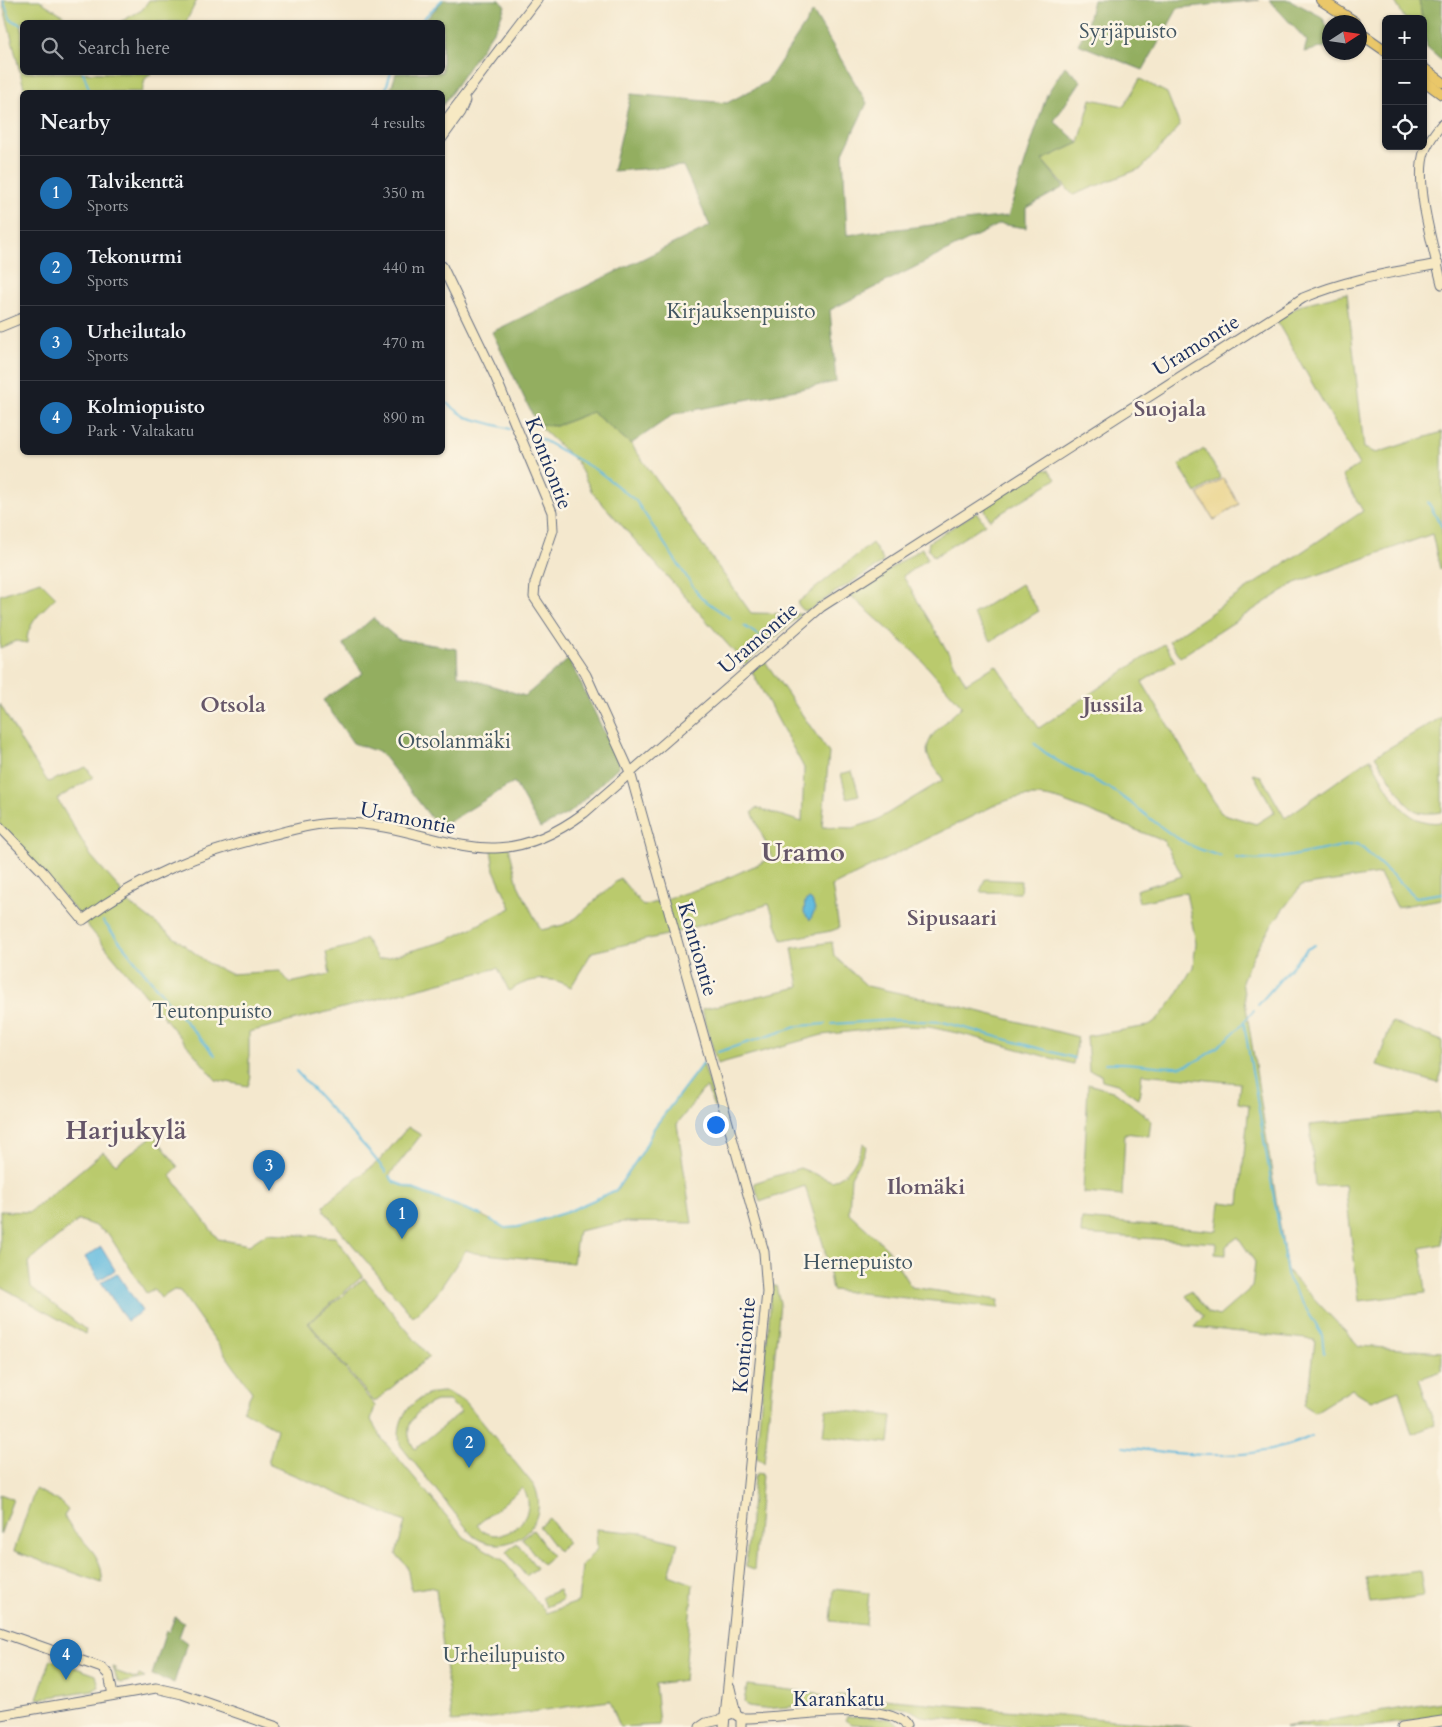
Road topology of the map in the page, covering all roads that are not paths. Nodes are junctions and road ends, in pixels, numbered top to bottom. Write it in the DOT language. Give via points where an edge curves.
graph roads {
  1 [pos="537,0"];
  2 [pos="1312,0"];
  3 [pos="1321,0"];
  4 [pos="1334,15"];
  5 [pos="1344,15"];
  6 [pos="1367,30"];
  7 [pos="1367,37"];
  8 [pos="1382,40"];
  9 [pos="1382,48"];
  10 [pos="1427,71"];
  11 [pos="1442,82"];
  12 [pos="1427,83"];
  13 [pos="1442,94"];
  14 [pos="467,96"];
  15 [pos="445,122"];
  16 [pos="1442,124"];
  17 [pos="445,134"];
  18 [pos="1438,264"];
  19 [pos="445,272"];
  20 [pos="1442,284"];
  21 [pos="20,319"];
  22 [pos="0,327"];
  23 [pos="630,772"];
  24 [pos="0,827"];
  25 [pos="0,1632"];
  26 [pos="730,1688"];
  27 [pos="110,1695"];
  28 [pos="0,1715"];
  29 [pos="724,1721"];
  30 [pos="740,1721"];
  31 [pos="1442,1721"];
  32 [pos="277,1727"];
  33 [pos="700,1727"];
  34 [pos="906,1727"];
  35 [pos="1402,1727"];
  1 -- 14 [label="street"];
  2 -- 4 [label="main road"];
  3 -- 5 [label="main road"];
  6 -- 8 [label="main road"];
  7 -- 9 [label="main road"];
  10 -- 11 [label="main road"];
  12 -- 13 [label="main road"];
  14 -- 15 [label="street"];
  14 -- 17 [label="street"];
  16 -- 18 [label="street" via="1425,148 1420,169"];
  18 -- 20 [label="street"];
  18 -- 23 [label="street, Uramontie" via="1369,276 1326,288 1303,298 1236,340 821,607"];
  19 -- 23 [label="street, Kontiontie" via="498,384 552,512 553,530 535,583 534,597 586,675"];
  21 -- 22 [label="street"];
  23 -- 24 [label="street, Uramontie" via="564,828 509,847 466,847 358,824 308,826 192,858 150,876 83,920"];
  23 -- 26 [label="street, Kontiontie" via="766,1263 767,1292"];
  25 -- 27 [label="street" via="102,1668"];
  26 -- 29 [label="street, Kontiontie"];
  26 -- 30 [label="street, Kontiontie"];
  27 -- 28 [label="street"];
  27 -- 32 [label="street" via="166,1689"];
  29 -- 30 [label="street, Karankatu"];
  29 -- 33 [label="street"];
  30 -- 34 [label="street, Karankatu" via="820,1712 873,1713 897,1717"];
  31 -- 35 [label="street"];
}
